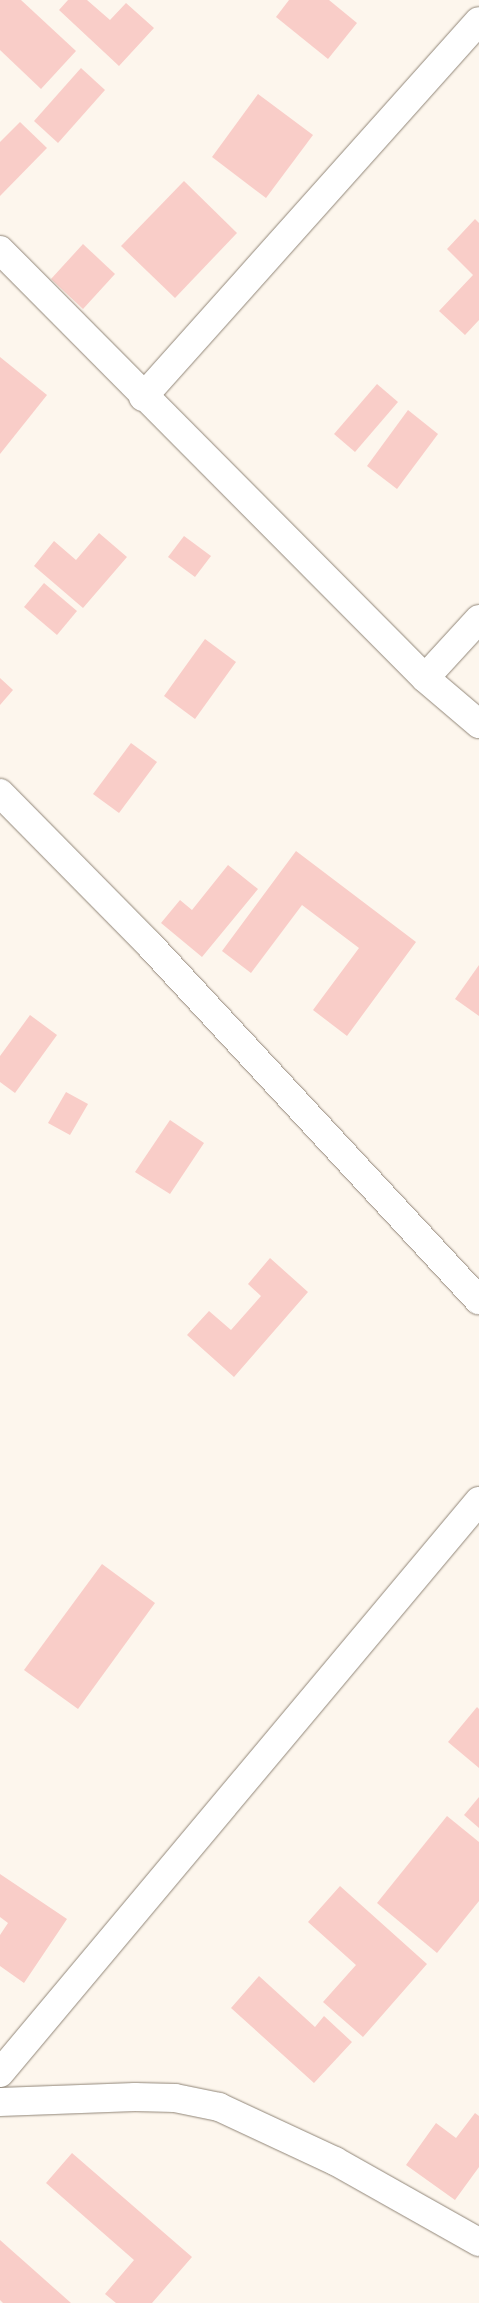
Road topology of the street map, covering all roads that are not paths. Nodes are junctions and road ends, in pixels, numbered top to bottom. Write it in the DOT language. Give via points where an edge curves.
graph roads {
  1 [pos="479,21"];
  2 [pos="0,250"];
  3 [pos="143,397"];
  4 [pos="479,619"];
  5 [pos="425,678"];
  6 [pos="479,724"];
  7 [pos="0,793"];
  8 [pos="479,1300"];
  9 [pos="479,1501"];
  10 [pos="0,2073"];
  11 [pos="0,2102"];
  12 [pos="479,2242"];
  1 -- 3 [label="street"];
  2 -- 3 [label="street"];
  3 -- 5 [label="street"];
  4 -- 5 [label="street"];
  5 -- 6 [label="street"];
  7 -- 8 [label="street" via="148,943"];
  9 -- 10 [label="street"];
  11 -- 12 [label="street" via="135,2097 175,2098 219,2107 335,2161"];
}
